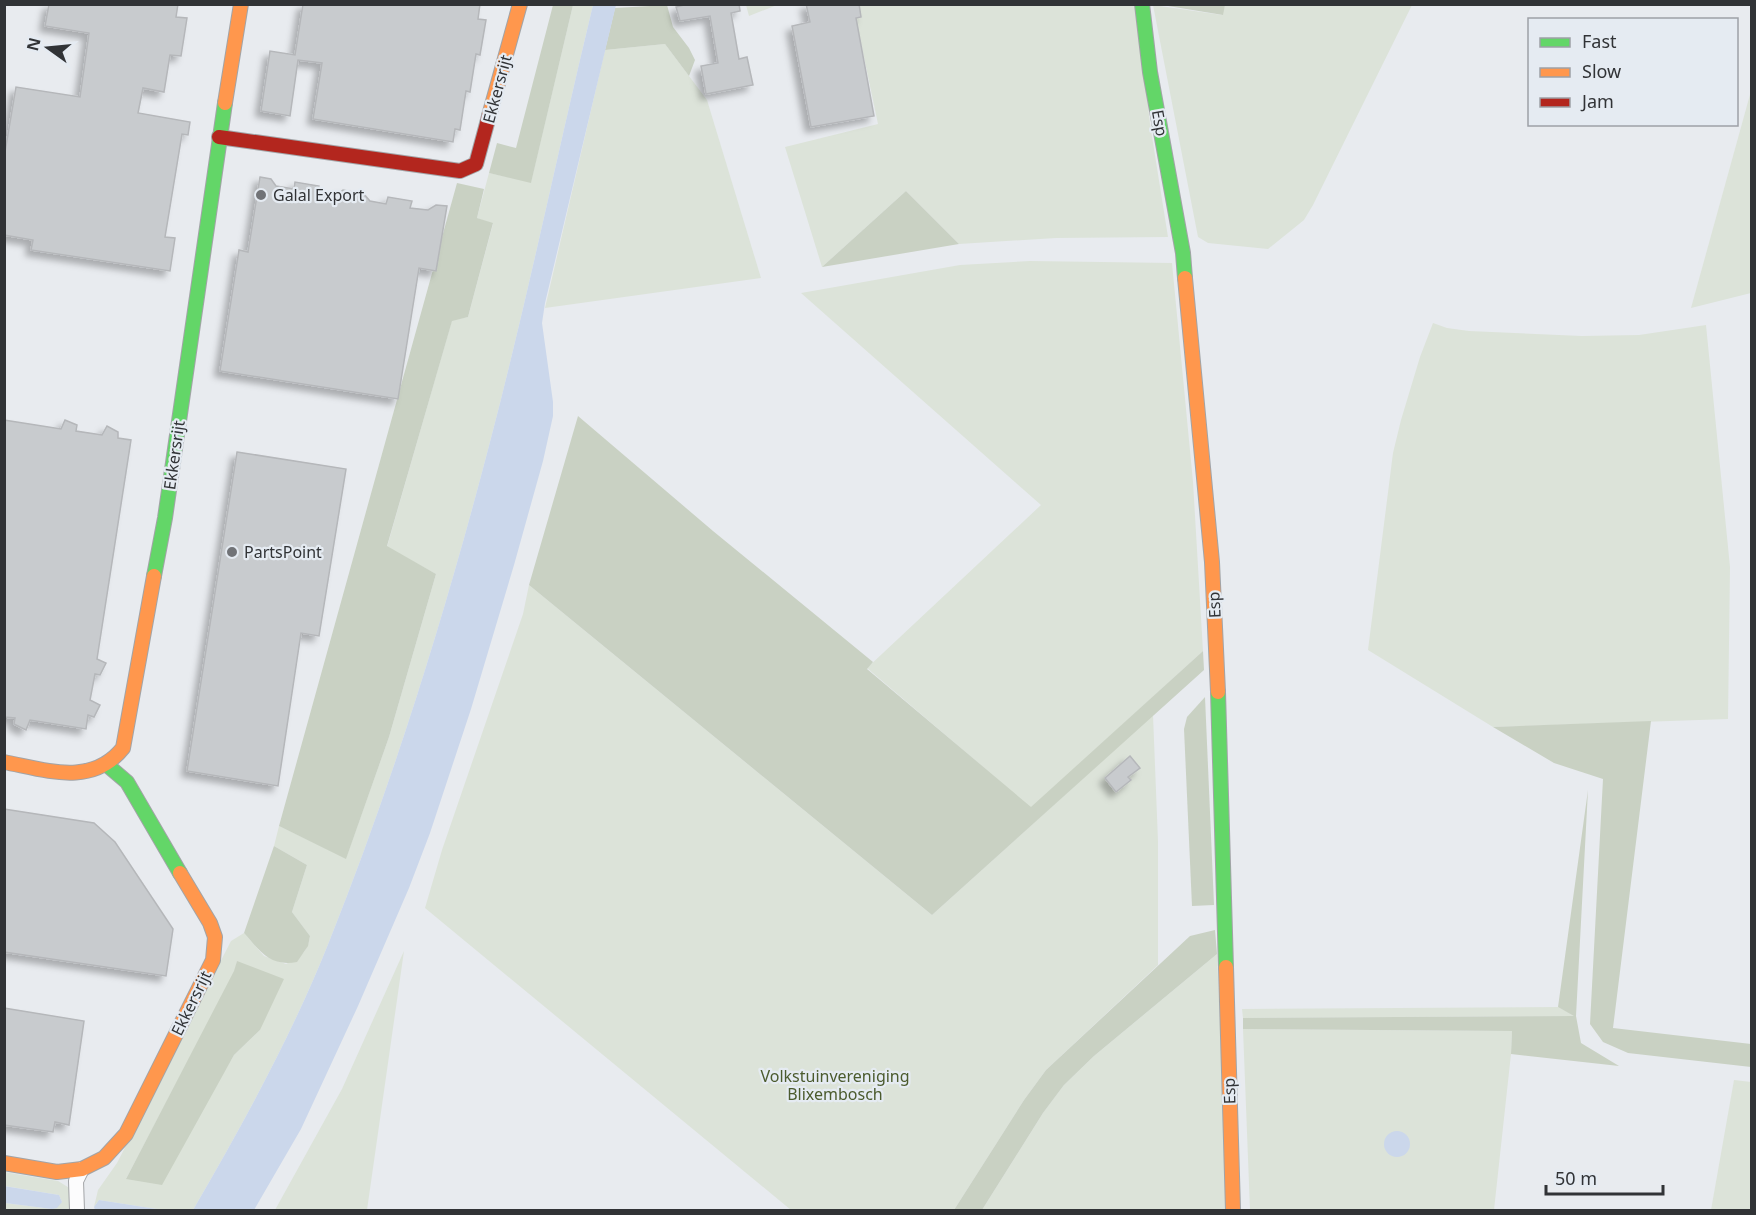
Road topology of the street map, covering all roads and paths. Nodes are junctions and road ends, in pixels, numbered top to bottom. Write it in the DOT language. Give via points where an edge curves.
graph roads {
  1 [pos="241,4"];
  2 [pos="520,4"];
  3 [pos="1142,4"];
  4 [pos="219,137"];
  5 [pos="4,762"];
  6 [pos="107,765"];
  7 [pos="4,1163"];
  8 [pos="82,1170"];
  9 [pos="77,1210"];
  10 [pos="1233,1210"];
  1 -- 4 [label="street, Ekkersrijt"];
  2 -- 4 [label="street, Ekkersrijt" via="476,164 460,171"];
  3 -- 10 [label="street, Esp" via="1150,72 1183,253 1212,562"];
  4 -- 6 [label="street, Ekkersrijt" via="165,518 123,748"];
  5 -- 6 [label="street" via="73,773"];
  6 -- 8 [label="street, Ekkersrijt" via="127,782 215,937 213,960 126,1134 104,1158"];
  7 -- 8 [label="street, Ekkersrijt" via="57,1172"];
  8 -- 9 [label="street" via="76,1181"];
}
